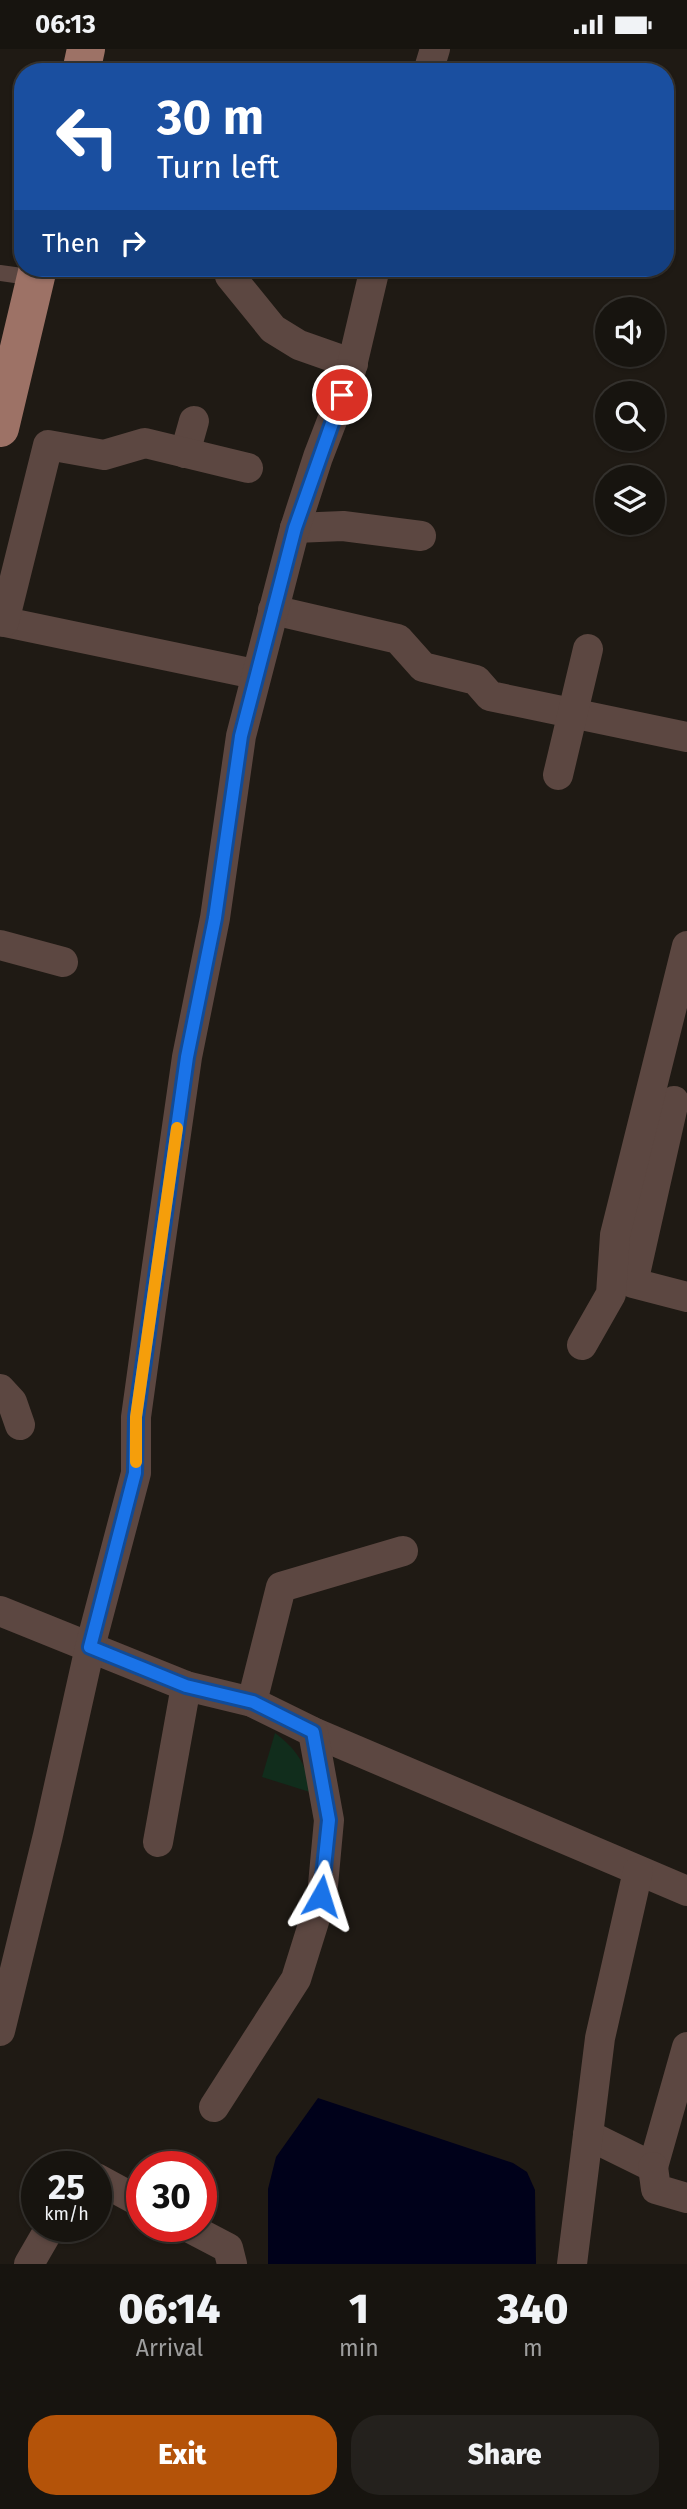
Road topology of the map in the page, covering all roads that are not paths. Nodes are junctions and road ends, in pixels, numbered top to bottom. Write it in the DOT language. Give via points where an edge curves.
graph roads {
  1 [pos="24,277"];
  2 [pos="231,277"];
  3 [pos="373,277"];
  4 [pos="9,342"];
  5 [pos="353,364"];
  6 [pos="194,421"];
  7 [pos="0,428"];
  8 [pos="186,453"];
  9 [pos="248,468"];
  10 [pos="295,528"];
  11 [pos="421,536"];
  12 [pos="273,610"];
  13 [pos="2,622"];
  14 [pos="588,649"];
  15 [pos="255,674"];
  16 [pos="572,711"];
  17 [pos="687,737"];
  18 [pos="558,775"];
  19 [pos="0,945"];
  20 [pos="687,946"];
  21 [pos="63,962"];
  22 [pos="674,1101"];
  23 [pos="687,1297"];
  24 [pos="582,1345"];
  25 [pos="0,1389"];
  26 [pos="20,1426"];
  27 [pos="404,1551"];
  28 [pos="0,1611"];
  29 [pos="90,1647"];
  30 [pos="186,1686"];
  31 [pos="253,1702"];
  32 [pos="313,1732"];
  33 [pos="158,1842"];
  34 [pos="638,1871"];
  35 [pos="687,1891"];
  36 [pos="0,2031"];
  37 [pos="687,2047"];
  38 [pos="214,2107"];
  39 [pos="588,2135"];
  40 [pos="653,2167"];
  41 [pos="687,2198"];
  42 [pos="42,2242"];
  43 [pos="217,2242"];
  44 [pos="29,2264"];
  45 [pos="232,2264"];
  46 [pos="572,2264"];
  1 -- 4 [label="main road"];
  2 -- 5 [label="street" via="273,329 299,345"];
  3 -- 5 [label="street"];
  4 -- 7 [label="main road"];
  5 -- 10 [label="street"];
  6 -- 8 [label="street"];
  8 -- 9 [label="street"];
  8 -- 13 [label="street" via="145,443 104,455 48,445"];
  10 -- 11 [label="street" via="343,526"];
  10 -- 12 [label="street"];
  12 -- 15 [label="street"];
  12 -- 16 [label="street" via="398,639 423,667 475,680 490,696"];
  13 -- 15 [label="street"];
  14 -- 16 [label="street"];
  15 -- 29 [label="street" via="187,1057 136,1417 135,1473"];
  16 -- 17 [label="street"];
  16 -- 18 [label="street"];
  19 -- 21 [label="street"];
  20 -- 24 [label="street" via="615,1235 611,1294"];
  22 -- 23 [label="street" via="632,1283"];
  25 -- 26 [label="street" via="12,1402"];
  27 -- 31 [label="street" via="281,1587"];
  28 -- 29 [label="street"];
  29 -- 30 [label="street"];
  29 -- 36 [label="street"];
  30 -- 31 [label="street"];
  30 -- 33 [label="street"];
  31 -- 32 [label="street"];
  32 -- 34 [label="street"];
  32 -- 38 [label="street" via="329,1820 321,1896 296,1979"];
  34 -- 35 [label="street"];
  34 -- 39 [label="street" via="600,2038"];
  37 -- 40 [label="street"];
  39 -- 40 [label="street"];
  39 -- 46 [label="street"];
  40 -- 41 [label="street" via="656,2189"];
  42 -- 44 [label="street"];
  43 -- 45 [label="street" via="228,2248"];
}
